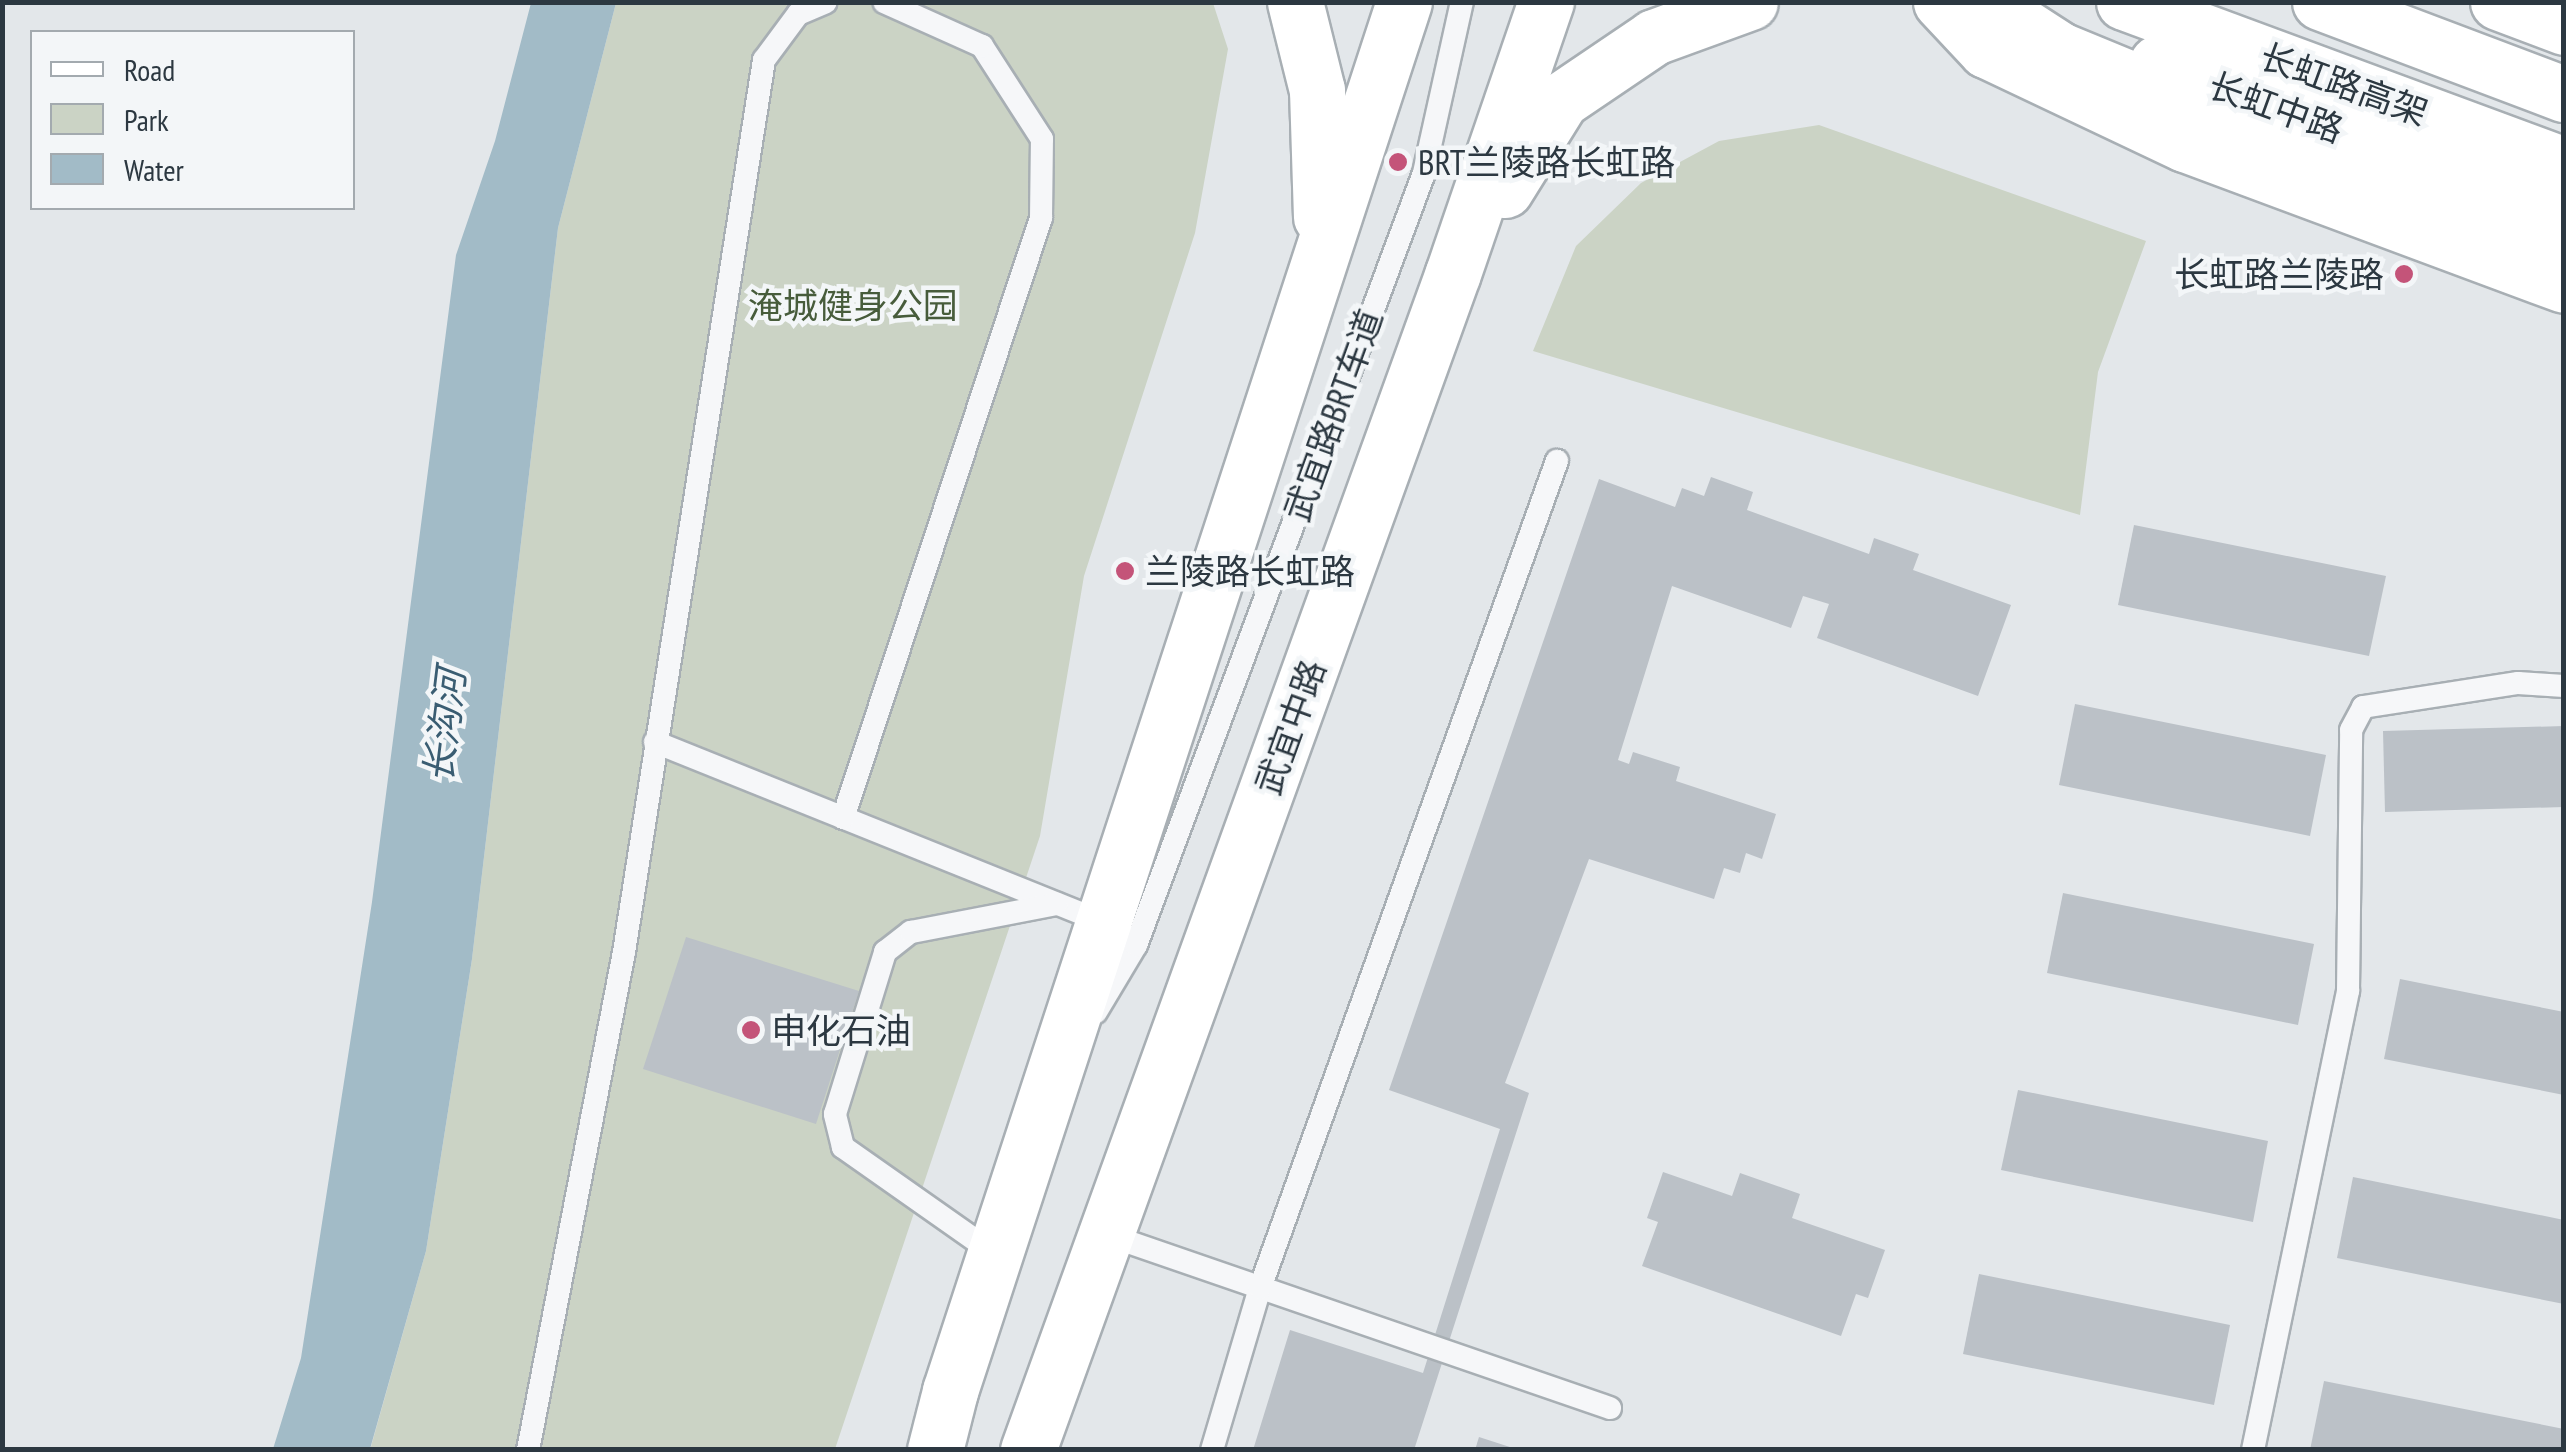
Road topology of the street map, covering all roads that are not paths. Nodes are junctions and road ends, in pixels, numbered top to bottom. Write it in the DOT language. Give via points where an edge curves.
graph roads {
  1 [pos="826,2"];
  2 [pos="884,2"];
  3 [pos="1295,2"];
  4 [pos="1404,2"];
  5 [pos="1462,2"];
  6 [pos="1546,2"];
  7 [pos="1750,2"];
  8 [pos="1942,2"];
  9 [pos="1988,2"];
  10 [pos="2124,2"];
  11 [pos="2320,2"];
  12 [pos="2498,2"];
  13 [pos="2564,28"];
  14 [pos="2564,94"];
  15 [pos="2564,164"];
  16 [pos="2564,211"];
  17 [pos="1323,254"];
  18 [pos="2564,257"];
  19 [pos="1454,273"];
  20 [pos="2564,284"];
  21 [pos="1557,461"];
  22 [pos="2564,686"];
  23 [pos="655,742"];
  24 [pos="842,818"];
  25 [pos="1081,914"];
  26 [pos="1050,1090"];
  27 [pos="1108,1235"];
  28 [pos="996,1254"];
  29 [pos="1260,1288"];
  30 [pos="1610,1408"];
  31 [pos="528,1450"];
  32 [pos="936,1450"];
  33 [pos="1028,1450"];
  34 [pos="1212,1450"];
  35 [pos="2253,1450"];
  1 -- 23 [label="lane" via="798,14 764,60"];
  2 -- 24 [label="lane" via="982,46 1042,139 1041,218"];
  3 -- 17 [label="main road" via="1316,90"];
  4 -- 17 [label="main road"];
  5 -- 26 [label="lane, 武宜路BRT车道" via="1424,173 1136,945"];
  6 -- 19 [label="main road, 武宜中路"];
  7 -- 19 [label="main road" via="1654,36 1561,100"];
  8 -- 20 [label="main road" via="1986,50 2185,144"];
  9 -- 16 [label="main road, 长虹中路"];
  9 -- 18 [label="main road" via="2060,50"];
  10 -- 15 [label="main road, 长虹路高架"];
  11 -- 14 [label="main road, 长虹路高架"];
  12 -- 13 [label="main road"];
  17 -- 25 [label="main road"];
  19 -- 27 [label="main road, 武宜中路"];
  21 -- 29 [label="lane"];
  22 -- 35 [label="lane" via="2518,683 2363,707 2351,730 2348,991"];
  23 -- 24 [label="lane"];
  23 -- 31 [label="lane" via="624,952"];
  24 -- 25 [label="lane"];
  25 -- 26 [label="main road"];
  25 -- 28 [label="lane" via="911,932 886,952 834,1114 842,1147"];
  26 -- 28 [label="main road"];
  27 -- 29 [label="lane"];
  27 -- 33 [label="main road, 武宜中路"];
  28 -- 32 [label="main road"];
  29 -- 30 [label="lane"];
  29 -- 34 [label="lane"];
}
